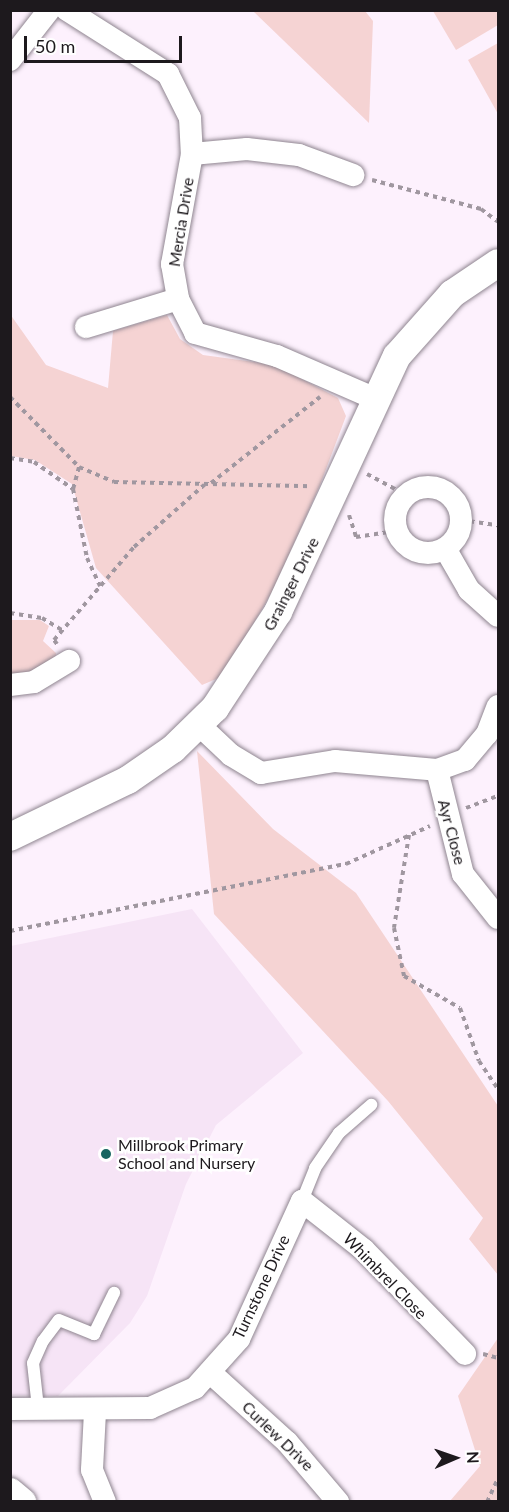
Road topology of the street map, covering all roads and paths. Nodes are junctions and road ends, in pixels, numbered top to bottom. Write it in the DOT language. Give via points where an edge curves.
graph roads {
  1 [pos="49,10"];
  2 [pos="67,10"];
  3 [pos="10,60"];
  4 [pos="192,154"];
  5 [pos="353,175"];
  6 [pos="498,222"];
  7 [pos="498,263"];
  8 [pos="178,299"];
  9 [pos="86,327"];
  10 [pos="339,382"];
  11 [pos="10,397"];
  12 [pos="376,399"];
  13 [pos="10,458"];
  14 [pos="347,463"];
  15 [pos="79,467"];
  16 [pos="204,484"];
  17 [pos="72,489"];
  18 [pos="333,494"];
  19 [pos="406,495"];
  20 [pos="461,520"];
  21 [pos="498,525"];
  22 [pos="396,531"];
  23 [pos="446,550"];
  24 [pos="100,586"];
  25 [pos="10,613"];
  26 [pos="498,616"];
  27 [pos="62,630"];
  28 [pos="69,661"];
  29 [pos="10,685"];
  30 [pos="498,706"];
  31 [pos="197,723"];
  32 [pos="437,770"];
  33 [pos="498,796"];
  34 [pos="446,818"];
  35 [pos="409,835"];
  36 [pos="10,837"];
  37 [pos="498,918"];
  38 [pos="10,931"];
  39 [pos="498,1089"];
  40 [pos="371,1105"];
  41 [pos="302,1201"];
  42 [pos="114,1293"];
  43 [pos="465,1354"];
  44 [pos="213,1374"];
  45 [pos="38,1408"];
  46 [pos="10,1409"];
  47 [pos="95,1412"];
  48 [pos="498,1478"];
  49 [pos="10,1492"];
  50 [pos="22,1502"];
  51 [pos="105,1502"];
  52 [pos="338,1502"];
  53 [pos="487,1502"];
  1 -- 3 [label="street"];
  2 -- 4 [label="street, Mercia Drive" via="168,75 190,118"];
  4 -- 5 [label="street" via="246,149 299,155"];
  4 -- 8 [label="street, Mercia Drive" via="172,264"];
  5 -- 6 [label="path" via="481,209"];
  7 -- 12 [label="street, Grainger Drive" via="423,322 397,356"];
  8 -- 9 [label="street"];
  8 -- 10 [label="street, Mercia Drive" via="195,333 277,356"];
  10 -- 12 [label="street, Mercia Drive"];
  10 -- 16 [label="path" via="221,480"];
  11 -- 15 [label="path"];
  12 -- 14 [label="street, Grainger Drive"];
  13 -- 17 [label="path" via="34,462"];
  14 -- 18 [label="street, Grainger Drive"];
  14 -- 19 [label="path"];
  15 -- 16 [label="path" via="114,482"];
  15 -- 17 [label="path"];
  16 -- 18 [label="path" via="312,486"];
  16 -- 24 [label="path" via="134,547"];
  17 -- 24 [label="path" via="87,558"];
  18 -- 22 [label="path" via="348,509 357,537"];
  18 -- 31 [label="street, Grainger Drive" via="248,664"];
  19 -- 20 [label="street" via="439,487 460,507"];
  19 -- 22 [label="street" via="395,512"];
  20 -- 21 [label="path"];
  20 -- 23 [label="street"];
  22 -- 23 [label="street" via="415,551"];
  23 -- 26 [label="street" via="469,590"];
  24 -- 27 [label="path"];
  25 -- 27 [label="path" via="42,618"];
  27 -- 28 [label="path" via="54,640"];
  28 -- 29 [label="street" via="34,682"];
  30 -- 32 [label="street" via="487,734 465,760"];
  31 -- 32 [label="street" via="231,755 261,773 335,760"];
  31 -- 36 [label="street, Grainger Drive" via="128,780"];
  32 -- 34 [label="street, Ayr Close"];
  33 -- 34 [label="path"];
  34 -- 35 [label="path"];
  34 -- 37 [label="street, Ayr Close" via="463,874"];
  35 -- 38 [label="path" via="346,864"];
  35 -- 39 [label="path" via="394,928 404,976 460,1008 479,1061"];
  40 -- 41 [label="lane" via="339,1133 315,1168"];
  41 -- 43 [label="street, Whimbrel Close" via="364,1250"];
  41 -- 44 [label="street, Turnstone Drive" via="239,1339"];
  42 -- 45 [label="lane" via="94,1334 58,1320 42,1341 32,1374"];
  44 -- 47 [label="street, Turnstone Drive" via="195,1389 150,1408"];
  44 -- 52 [label="street, Curlew Drive" via="288,1442"];
  45 -- 46 [label="street, Turnstone Drive"];
  45 -- 47 [label="street, Turnstone Drive"];
  47 -- 51 [label="street" via="92,1470"];
  48 -- 53 [label="path"];
  49 -- 50 [label="street"];
}
